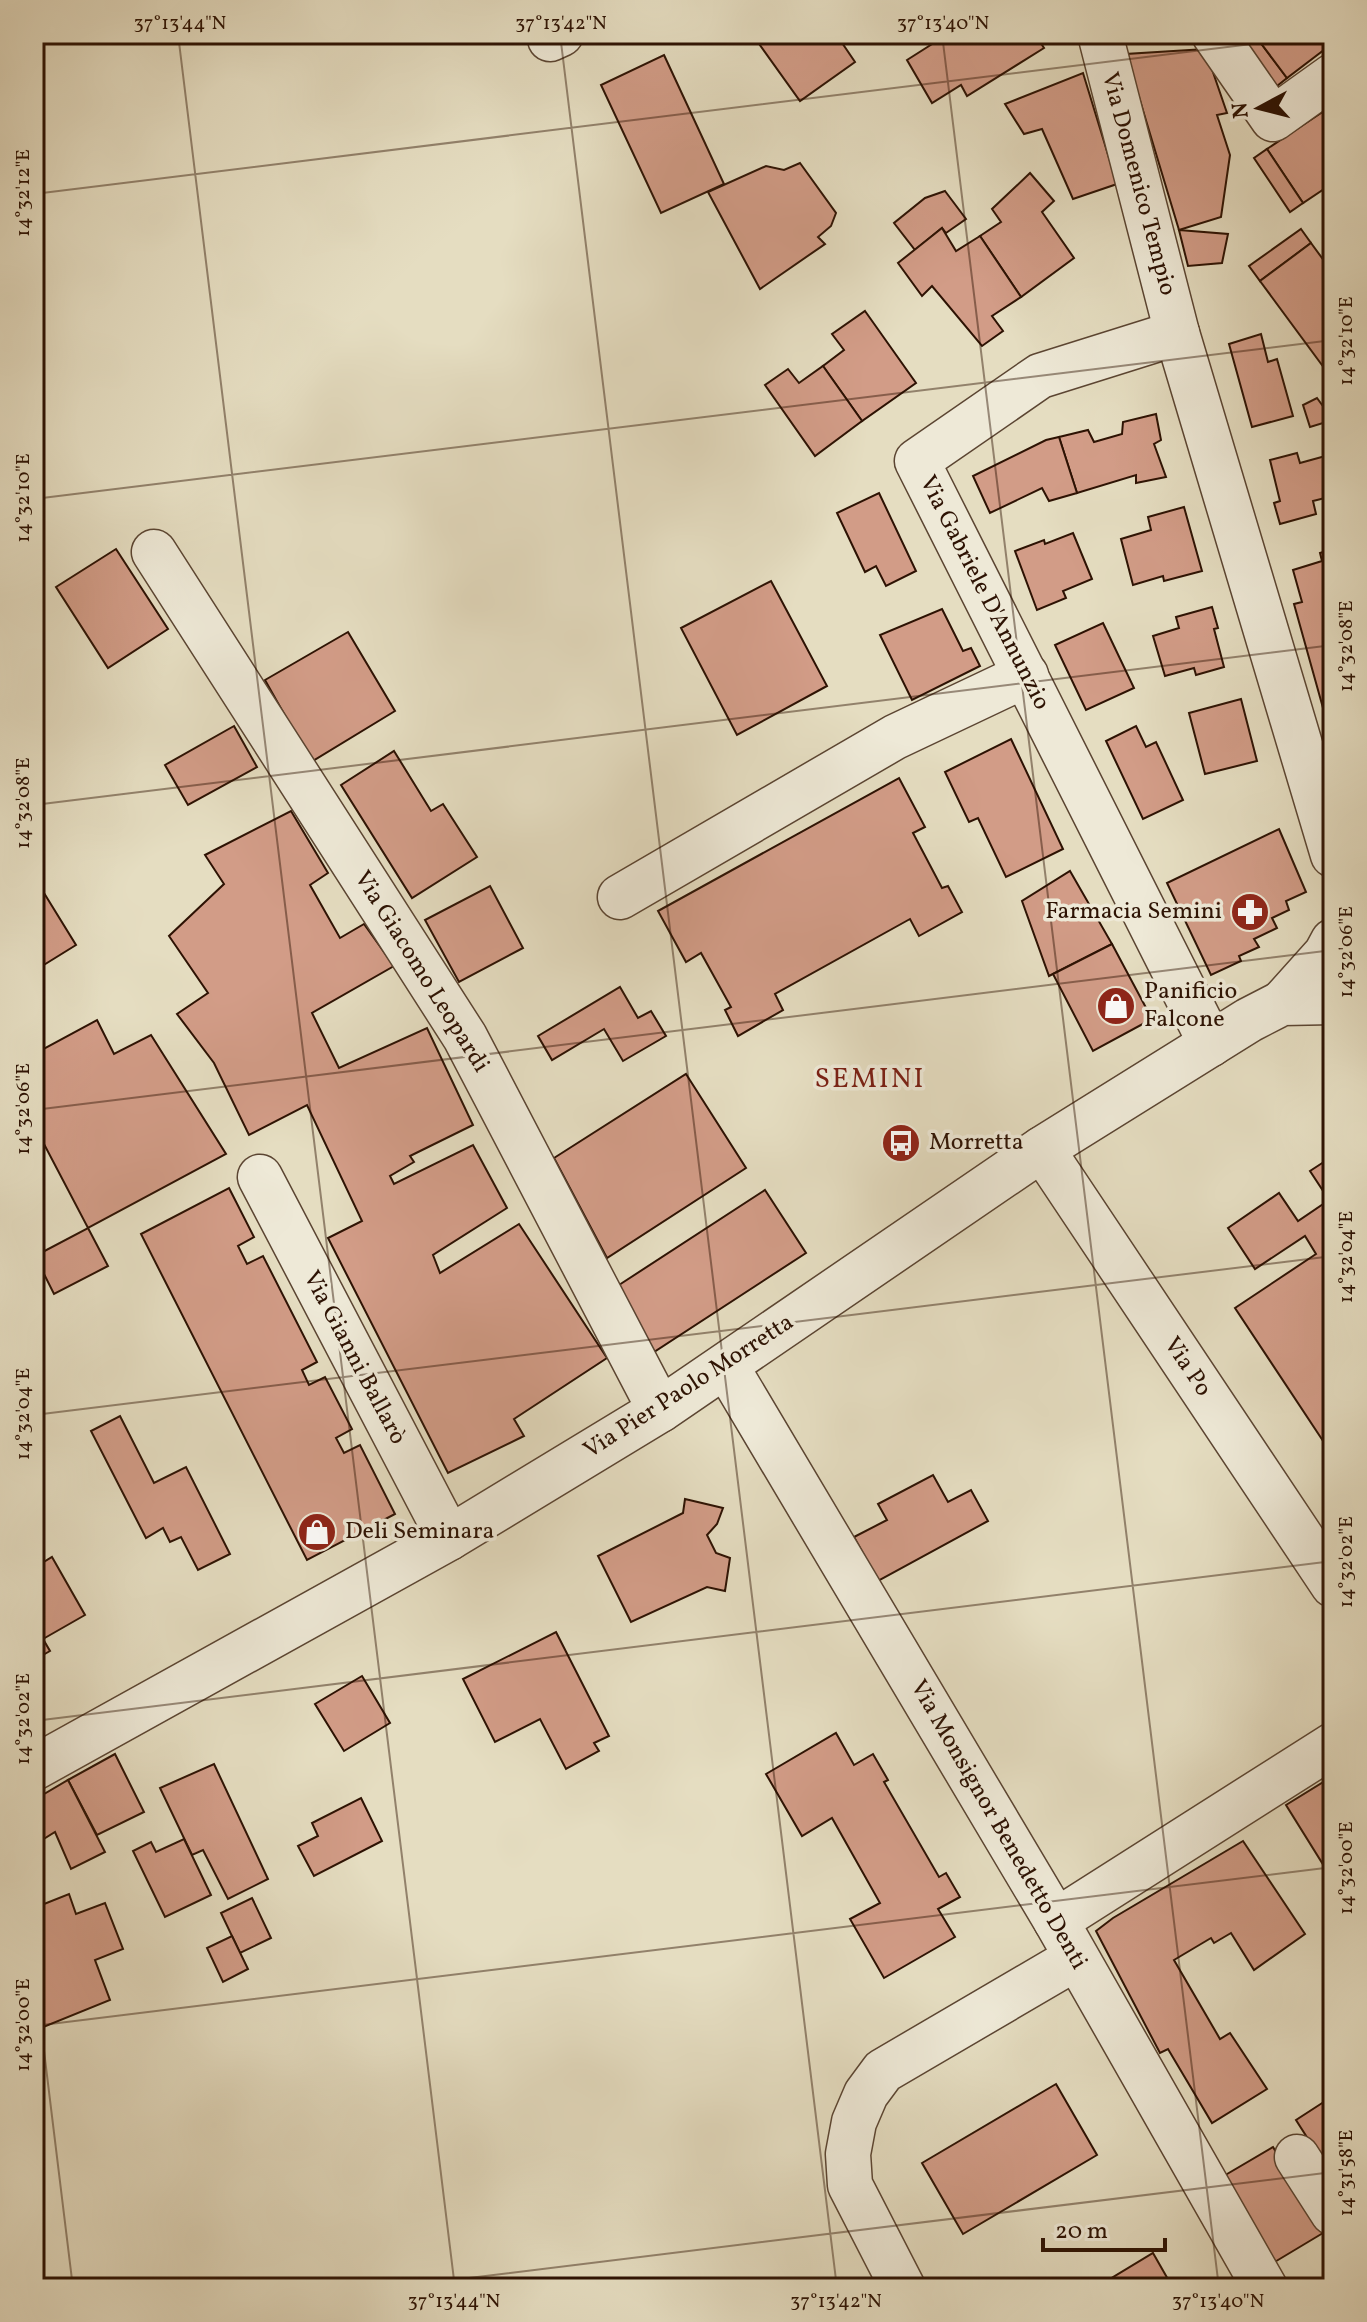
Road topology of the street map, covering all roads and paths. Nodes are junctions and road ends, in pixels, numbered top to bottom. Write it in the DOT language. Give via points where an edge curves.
graph roads {
  1 [pos="1100,34"];
  2 [pos="1214,34"];
  3 [pos="1333,76"];
  4 [pos="1177,333"];
  5 [pos="154,552"];
  6 [pos="1026,675"];
  7 [pos="1333,855"];
  8 [pos="620,897"];
  9 [pos="1333,941"];
  10 [pos="1333,1002"];
  11 [pos="1282,1003"];
  12 [pos="1211,1044"];
  13 [pos="1042,1149"];
  14 [pos="260,1177"];
  15 [pos="726,1366"];
  16 [pos="660,1410"];
  17 [pos="449,1538"];
  18 [pos="1333,1585"];
  19 [pos="1333,1745"];
  20 [pos="34,1768"];
  21 [pos="1066,1939"];
  22 [pos="1297,2157"];
  23 [pos="1333,2213"];
  24 [pos="903,2288"];
  25 [pos="1265,2288"];
  1 -- 4 [label="street, Via Domenico Tempio"];
  2 -- 3 [label="street" via="1273,119"];
  4 -- 6 [label="street, Via Gabriele D'Annunzio" via="1040,376 917,461"];
  4 -- 7 [label="street"];
  5 -- 16 [label="street, Via Giacomo Leopardi" via="465,1037"];
  6 -- 8 [label="street" via="895,737"];
  6 -- 12 [label="street, Via Gabriele D'Annunzio"];
  9 -- 11 [label="street"];
  10 -- 11 [label="street, Via Pier Paolo Morretta"];
  11 -- 12 [label="street, Via Pier Paolo Morretta"];
  12 -- 13 [label="street, Via Pier Paolo Morretta"];
  13 -- 15 [label="street, Via Pier Paolo Morretta"];
  13 -- 18 [label="street, Via Po"];
  14 -- 17 [label="street, Via Gianni Ballarò"];
  15 -- 16 [label="street, Via Pier Paolo Morretta"];
  15 -- 21 [label="street, Via Monsignor Benedetto Denti"];
  16 -- 17 [label="street, Via Pier Paolo Morretta"];
  17 -- 20 [label="street, Via Pier Paolo Morretta"];
  19 -- 21 [label="street"];
  21 -- 24 [label="street" via="883,2071 866,2094 848,2154 850,2185"];
  21 -- 25 [label="street, Via Monsignor Benedetto Denti"];
  22 -- 23 [label="street"];
}
